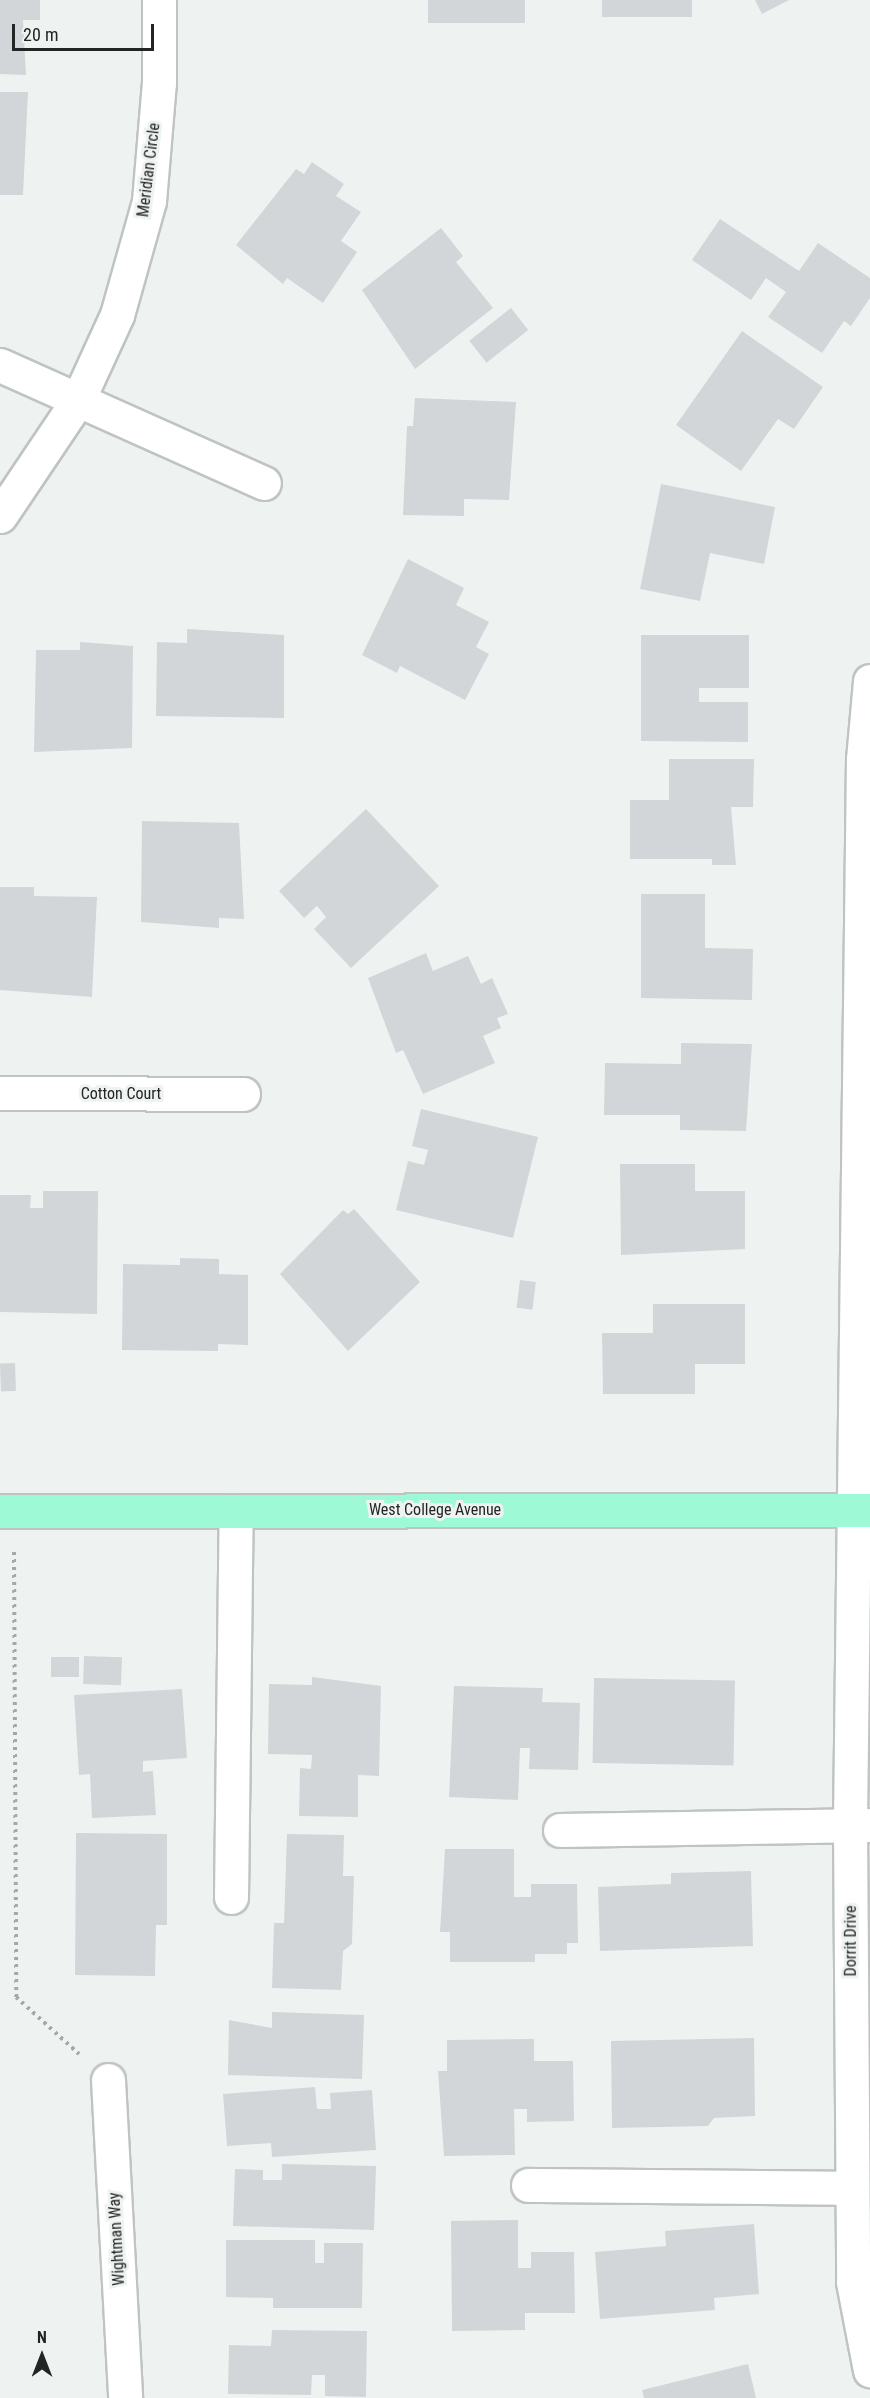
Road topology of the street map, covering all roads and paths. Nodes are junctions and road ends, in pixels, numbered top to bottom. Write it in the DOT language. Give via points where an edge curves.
graph roads {
  1 [pos="159,0"];
  2 [pos="0,365"];
  3 [pos="78,400"];
  4 [pos="264,483"];
  5 [pos="0,516"];
  6 [pos="870,681"];
  7 [pos="0,1093"];
  8 [pos="243,1094"];
  9 [pos="866,1131"];
  10 [pos="862,1510"];
  11 [pos="7,1511"];
  12 [pos="236,1511"];
  13 [pos="860,1825"];
  14 [pos="560,1830"];
  15 [pos="231,1897"];
  16 [pos="108,2080"];
  17 [pos="528,2185"];
  18 [pos="852,2188"];
  19 [pos="870,2370"];
  20 [pos="125,2398"];
  1 -- 3 [label="street, Meridian Circle" via="159,83 149,201 117,315"];
  2 -- 3 [label="street"];
  3 -- 4 [label="street"];
  3 -- 5 [label="street, Meridian Circle"];
  6 -- 9 [label="street, Dorrit Drive" via="863,759"];
  7 -- 8 [label="street, Cotton Court"];
  9 -- 10 [label="street, Dorrit Drive"];
  10 -- 12 [label="main road, West College Avenue"];
  10 -- 13 [label="street, Dorrit Drive"];
  11 -- 12 [label="main road, West College Avenue"];
  11 -- 16 [label="path" via="16,1997"];
  12 -- 15 [label="street"];
  13 -- 14 [label="street"];
  13 -- 18 [label="street, Dorrit Drive"];
  16 -- 20 [label="street, Wightman Way"];
  17 -- 18 [label="street"];
  18 -- 19 [label="street, Dorrit Drive" via="853,2282"];
}
